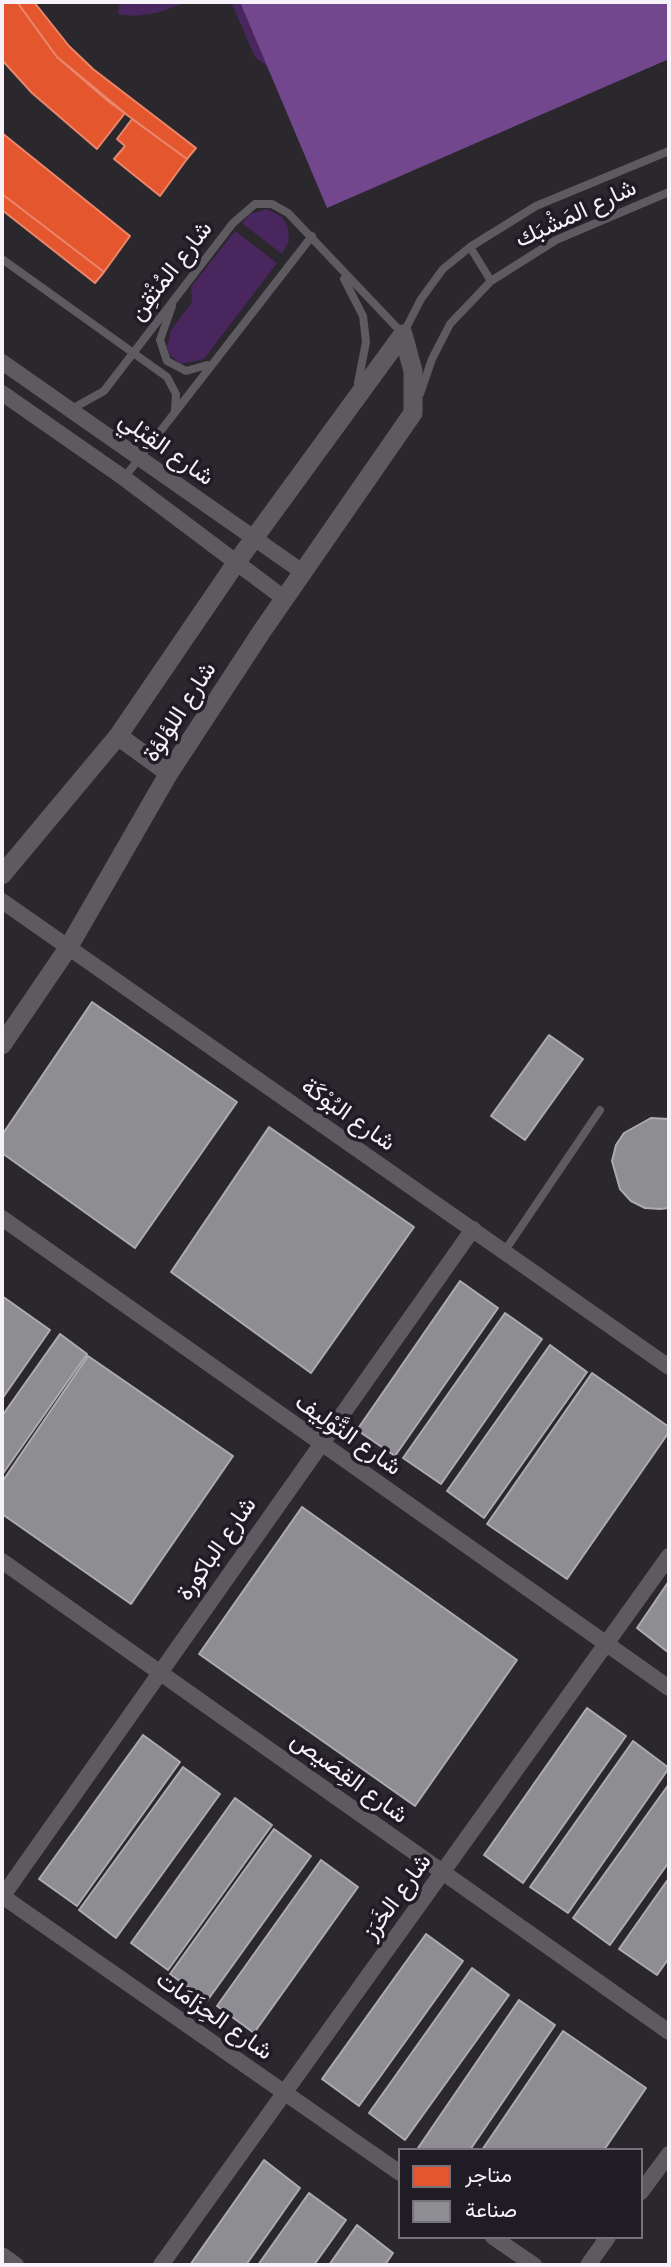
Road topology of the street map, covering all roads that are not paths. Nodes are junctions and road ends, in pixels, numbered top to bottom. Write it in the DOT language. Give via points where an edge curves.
graph roads {
  1 [pos="669,151"];
  2 [pos="669,192"];
  3 [pos="312,236"];
  4 [pos="470,247"];
  5 [pos="2,259"];
  6 [pos="336,264"];
  7 [pos="491,281"];
  8 [pos="177,294"];
  9 [pos="403,334"];
  10 [pos="132,353"];
  11 [pos="2,362"];
  12 [pos="209,364"];
  13 [pos="2,393"];
  14 [pos="351,403"];
  15 [pos="70,410"];
  16 [pos="174,413"];
  17 [pos="413,413"];
  18 [pos="140,460"];
  19 [pos="124,478"];
  20 [pos="255,538"];
  21 [pos="236,564"];
  22 [pos="304,573"];
  23 [pos="285,599"];
  24 [pos="118,736"];
  25 [pos="169,774"];
  26 [pos="2,875"];
  27 [pos="2,901"];
  28 [pos="68,948"];
  29 [pos="2,1045"];
  30 [pos="600,1110"];
  31 [pos="2,1218"];
  32 [pos="472,1229"];
  33 [pos="504,1252"];
  34 [pos="669,1367"];
  35 [pos="320,1443"];
  36 [pos="669,1556"];
  37 [pos="2,1561"];
  38 [pos="606,1644"];
  39 [pos="159,1669"];
  40 [pos="669,1688"];
  41 [pos="442,1873"];
  42 [pos="2,1896"];
  43 [pos="669,2032"];
  44 [pos="284,2093"];
  45 [pos="669,2154"];
  46 [pos="398,2172"];
  47 [pos="643,2189"];
  48 [pos="497,2239"];
  49 [pos="607,2239"];
  50 [pos="2,2255"];
  51 [pos="16,2265"];
  52 [pos="161,2265"];
  53 [pos="534,2265"];
  54 [pos="588,2265"];
  1 -- 4 [label="lane, شارع المَشْبَك" via="536,206"];
  2 -- 7 [label="lane, شارع المَشْبَك" via="556,240"];
  3 -- 6 [label="lane, شارع المُتْقِن"];
  3 -- 8 [label="lane, شارع المُتْقِن" via="280,208 255,204 233,223"];
  3 -- 12 [label="lane"];
  4 -- 7 [label="lane"];
  4 -- 9 [label="lane, شارع المَشْبَك" via="443,269"];
  5 -- 10 [label="lane"];
  6 -- 9 [label="lane, شارع المُتْقِن"];
  6 -- 14 [label="lane" via="363,316 366,342 363,369"];
  7 -- 17 [label="lane, شارع المَشْبَك" via="450,324"];
  8 -- 10 [label="lane, شارع المُتْقِن"];
  8 -- 12 [label="lane" via="161,331 163,355 172,366 186,371"];
  9 -- 14 [label="street, شارع اللؤلؤة"];
  9 -- 17 [label="street" via="413,371"];
  10 -- 15 [label="lane, شارع المُتْقِن" via="104,391"];
  10 -- 16 [label="lane" via="173,385"];
  11 -- 15 [label="street, شارع القِبْلي"];
  12 -- 16 [label="lane"];
  13 -- 19 [label="street, شارع القِبْلي"];
  14 -- 20 [label="street, شارع اللؤلؤة"];
  15 -- 18 [label="street, شارع القِبْلي"];
  16 -- 18 [label="lane"];
  17 -- 22 [label="street, شارع اللؤلؤة"];
  18 -- 19 [label="lane"];
  18 -- 20 [label="street, شارع القِبْلي"];
  19 -- 21 [label="street, شارع القِبْلي"];
  20 -- 21 [label="street, شارع اللؤلؤة"];
  20 -- 22 [label="street, شارع القِبْلي"];
  21 -- 23 [label="street, شارع القِبْلي"];
  21 -- 24 [label="street, شارع اللؤلؤة"];
  22 -- 23 [label="street, شارع اللؤلؤة"];
  23 -- 25 [label="street, شارع اللؤلؤة"];
  24 -- 25 [label="street"];
  24 -- 26 [label="street, شارع اللؤلؤة"];
  25 -- 28 [label="street, شارع اللؤلؤة"];
  27 -- 28 [label="street, شارع البُوْكَة"];
  28 -- 29 [label="street, شارع اللؤلؤة"];
  28 -- 32 [label="street, شارع البُوْكَة"];
  30 -- 33 [label="lane"];
  31 -- 35 [label="street, شارع التَّوْلِيف"];
  32 -- 33 [label="street, شارع البُوْكَة"];
  32 -- 35 [label="street, شارع الباكورة"];
  33 -- 34 [label="street, شارع البُوْكَة"];
  35 -- 38 [label="street, شارع التَّوْلِيف"];
  35 -- 39 [label="street, شارع الباكورة"];
  36 -- 38 [label="street, شارع الخَرَز"];
  37 -- 39 [label="street, شارع القِصَيص"];
  38 -- 40 [label="street, شارع التَّوْلِيف"];
  38 -- 41 [label="street, شارع الخَرَز"];
  39 -- 41 [label="street, شارع القِصَيص"];
  39 -- 42 [label="street, شارع الباكورة"];
  41 -- 43 [label="street, شارع القِصَيص"];
  41 -- 44 [label="street, شارع الخَرَز"];
  42 -- 44 [label="street, شارع الحِزَامَات"];
  44 -- 46 [label="street, شارع الحِزَامَات"];
  44 -- 52 [label="street, شارع الخَرَز"];
  45 -- 47 [label="street"];
  48 -- 53 [label="street"];
  49 -- 54 [label="street"];
  50 -- 51 [label="street"];
}
